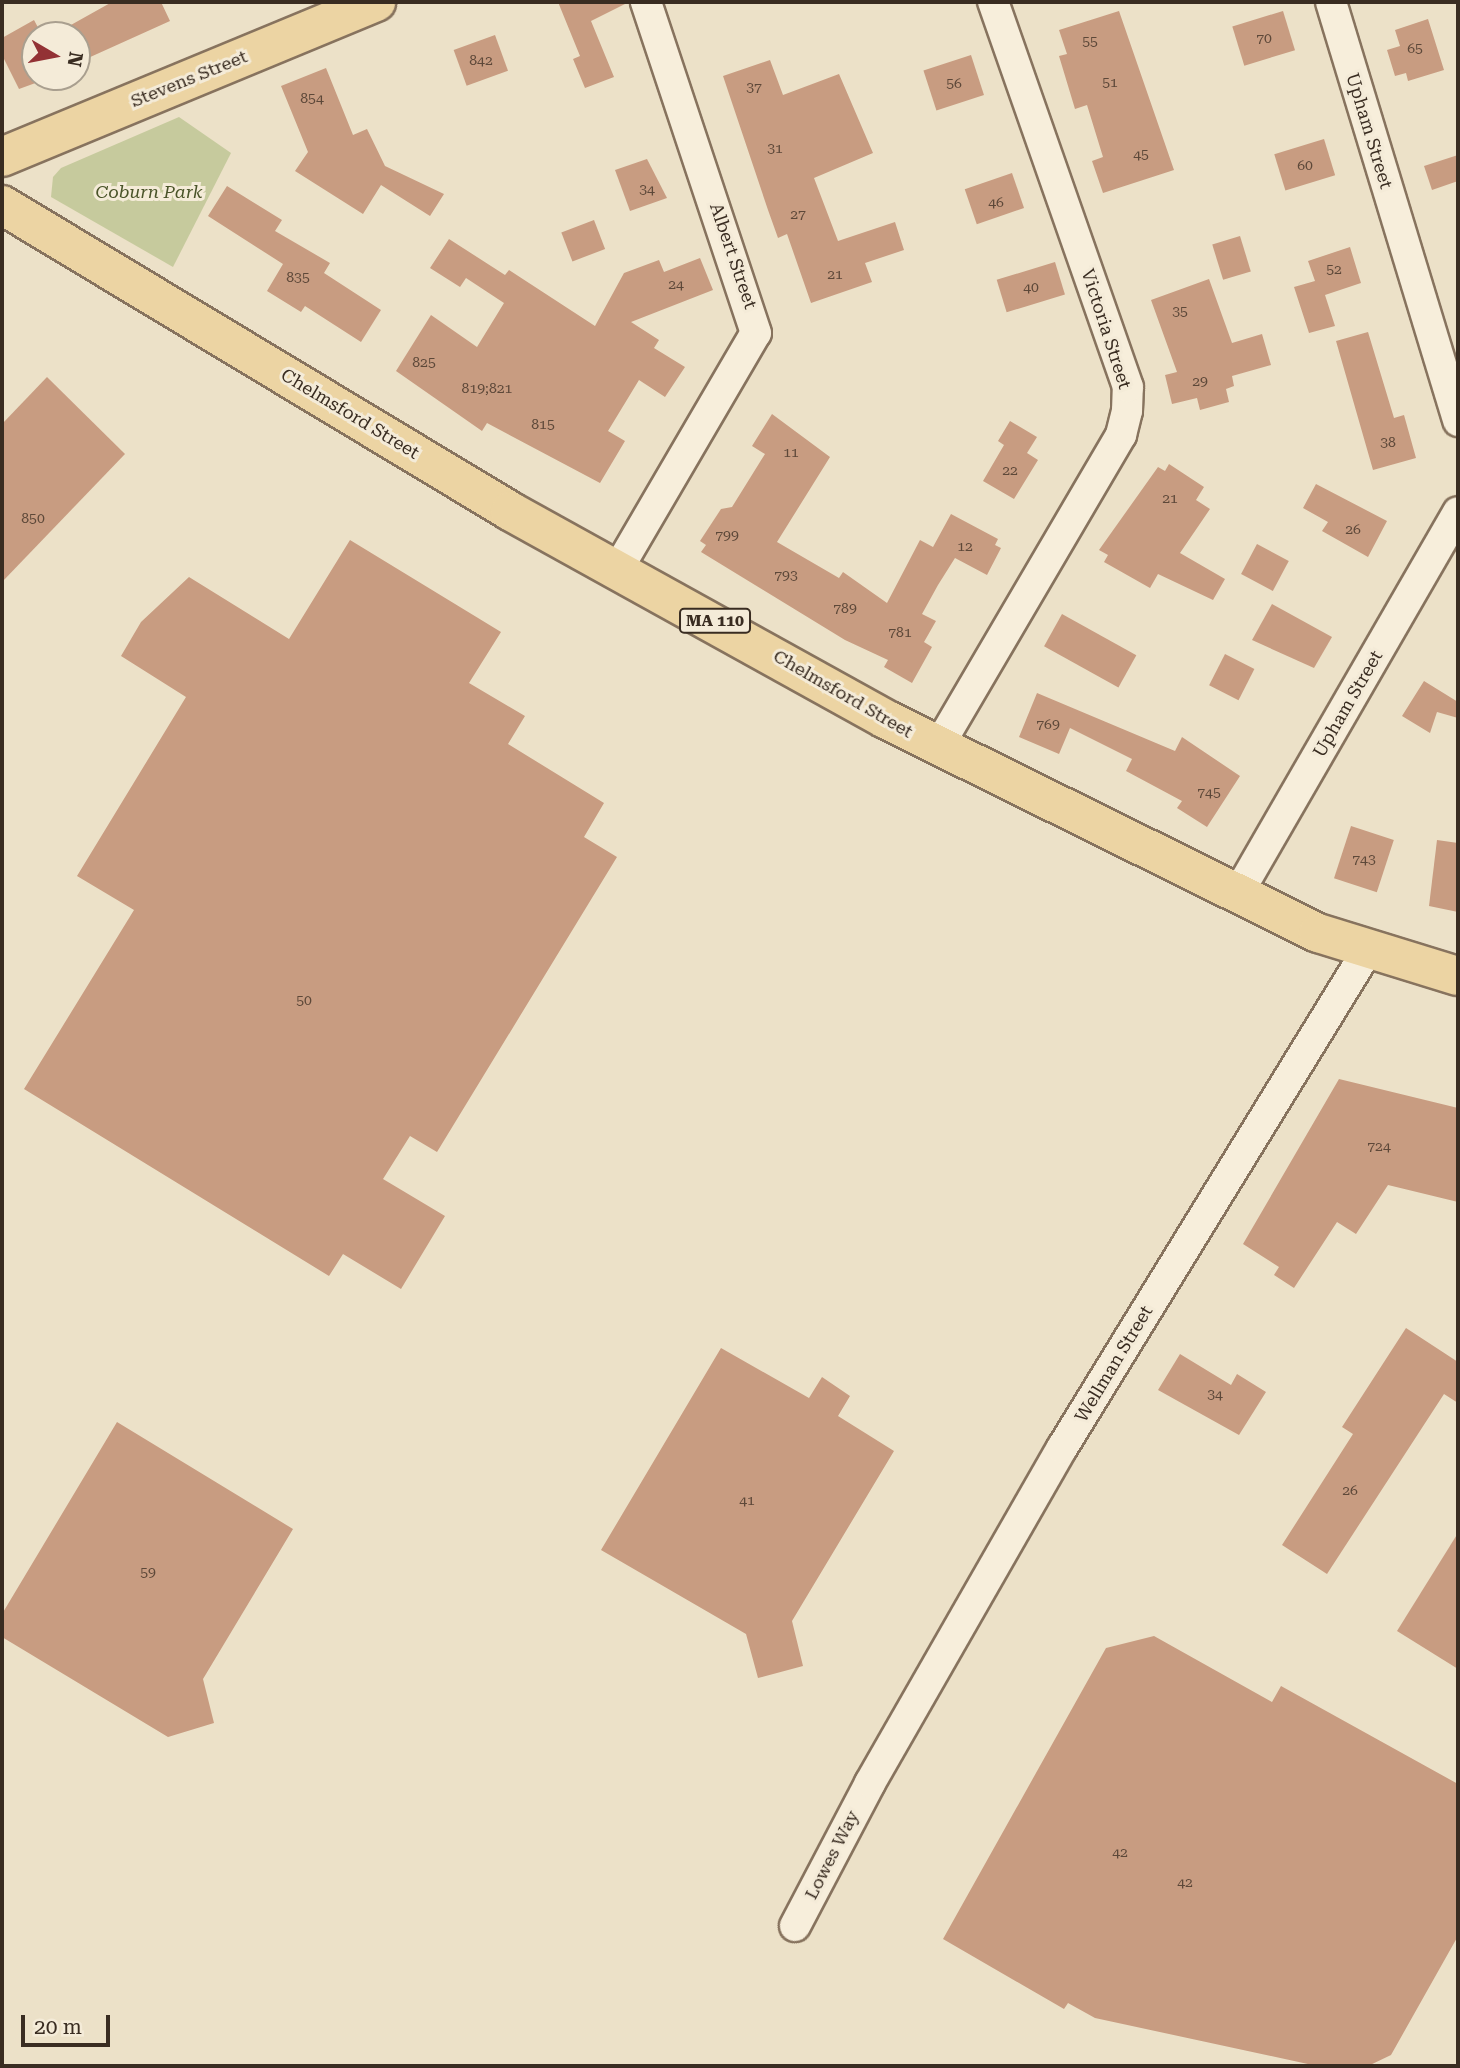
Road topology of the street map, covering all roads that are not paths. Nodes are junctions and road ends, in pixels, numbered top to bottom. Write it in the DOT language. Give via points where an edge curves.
graph roads {
  1 [pos="376,2"];
  2 [pos="646,2"];
  3 [pos="993,2"];
  4 [pos="1331,2"];
  5 [pos="332,10"];
  6 [pos="2,157"];
  7 [pos="2,205"];
  8 [pos="1458,421"];
  9 [pos="1457,517"];
  10 [pos="619,567"];
  11 [pos="938,747"];
  12 [pos="1237,895"];
  13 [pos="1367,951"];
  14 [pos="1458,976"];
  15 [pos="870,1783"];
  16 [pos="795,1926"];
  1 -- 5 [label="main road, Stevens Street"];
  2 -- 10 [label="street, Albert Street" via="757,333"];
  3 -- 11 [label="street, Victoria Street" via="1128,387 1127,411 1121,435"];
  4 -- 8 [label="street, Upham Street"];
  5 -- 6 [label="main road, Stevens Street"];
  7 -- 10 [label="main road, Chelmsford Street / MA 110" via="510,511"];
  9 -- 12 [label="street, Upham Street"];
  10 -- 11 [label="main road, Chelmsford Street / MA 110"];
  11 -- 12 [label="main road, Chelmsford Street / MA 110"];
  12 -- 13 [label="main road, Chelmsford Street / MA 110"];
  13 -- 14 [label="main road, Chelmsford Street / MA 110"];
  13 -- 15 [label="street, Wellman Street" via="1067,1440"];
  15 -- 16 [label="street, Lowes Way"];
}
